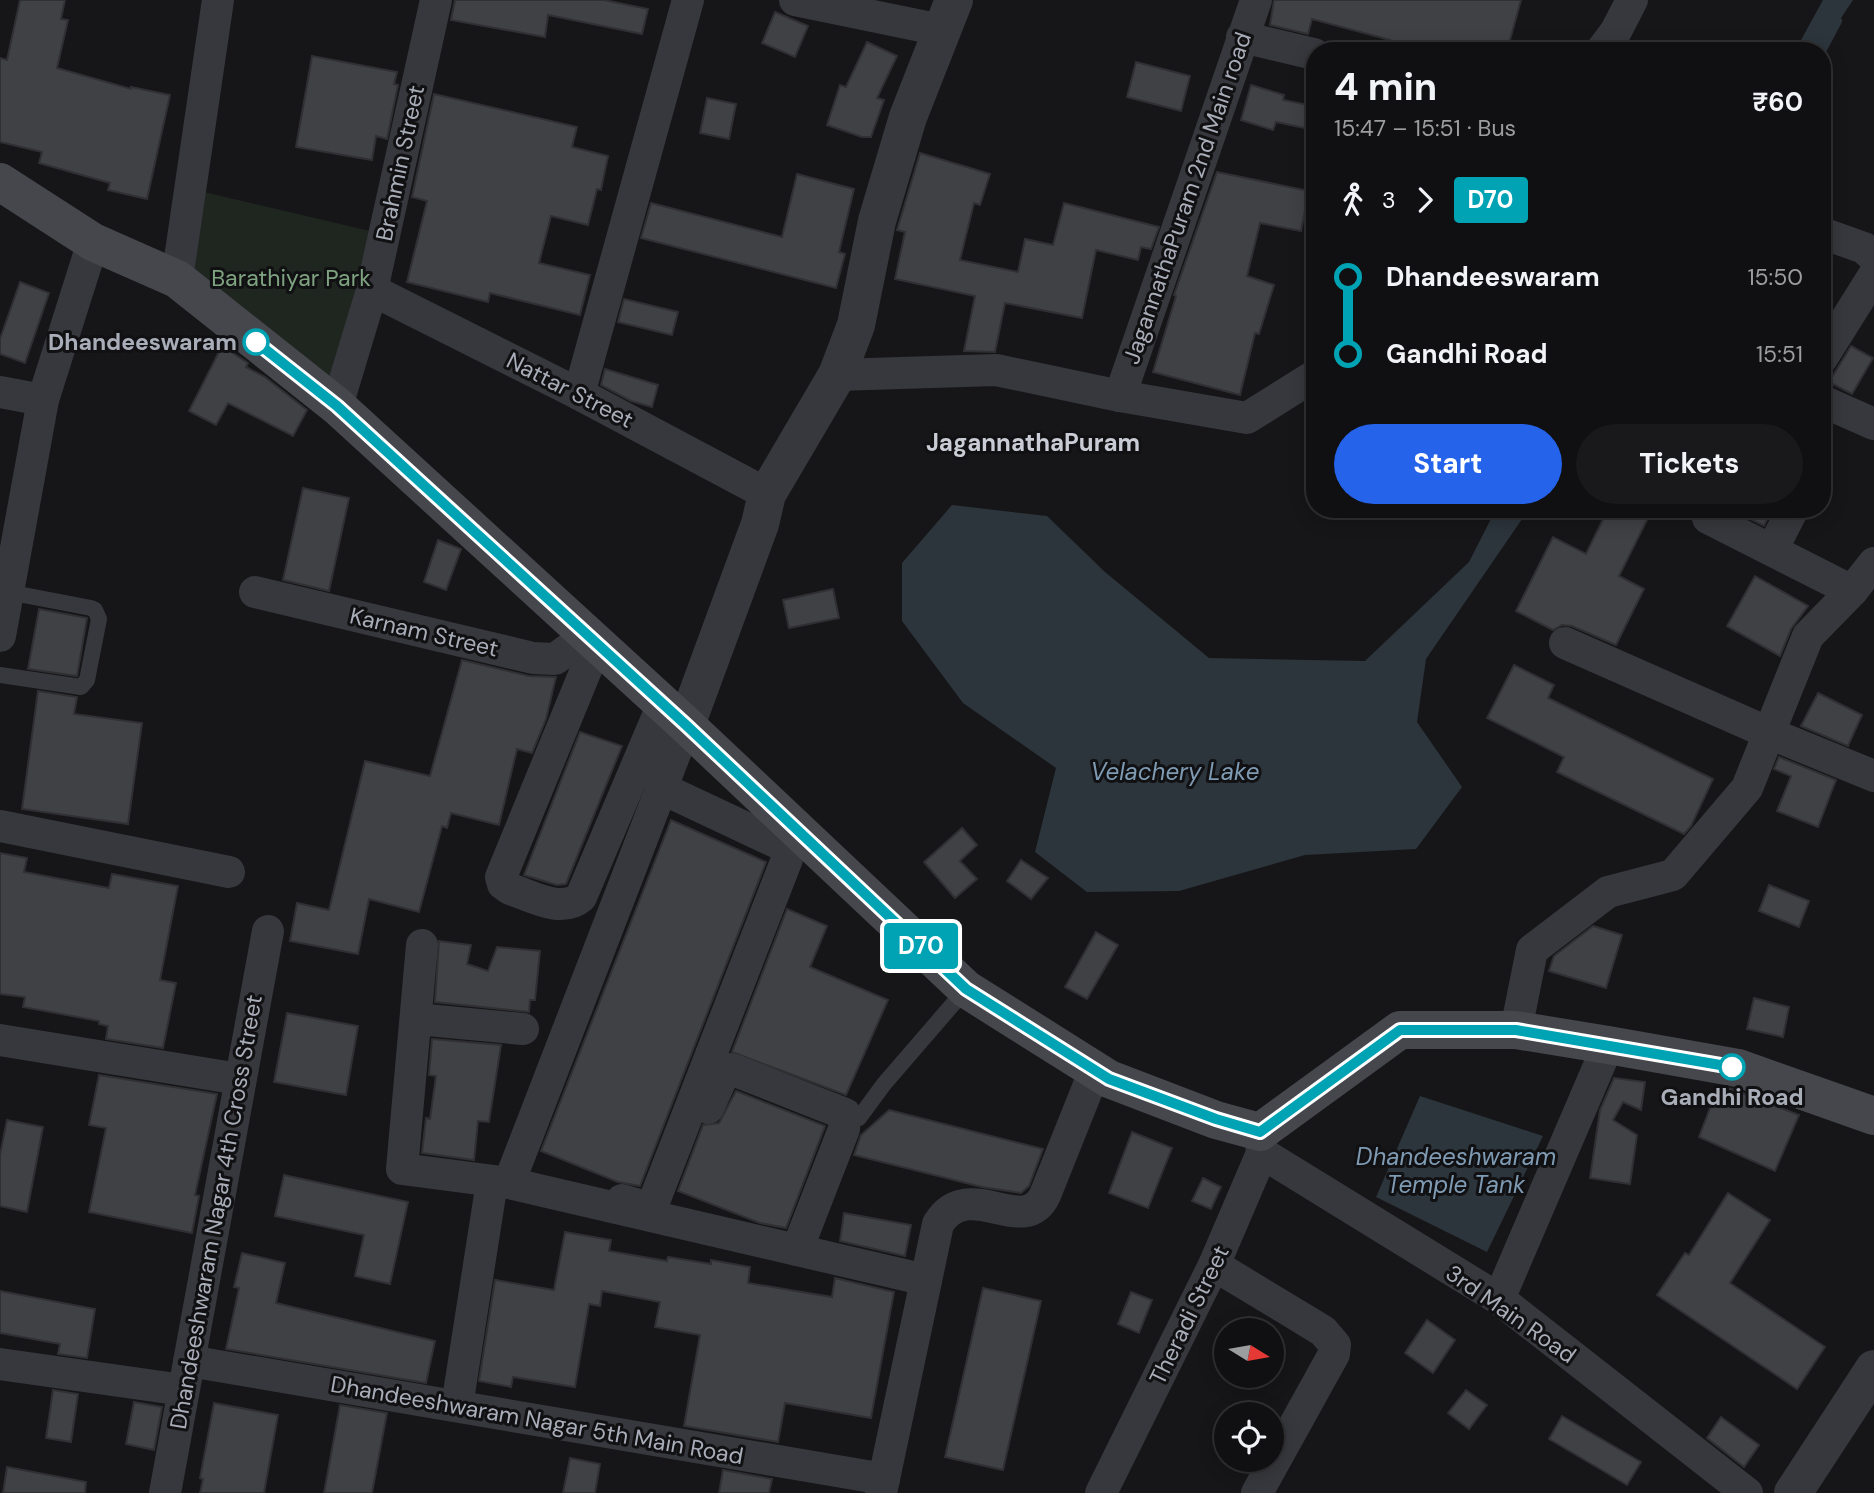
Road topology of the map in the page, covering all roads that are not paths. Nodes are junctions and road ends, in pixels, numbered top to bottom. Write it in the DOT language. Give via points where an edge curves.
graph roads {
  1 [pos="218,0"];
  2 [pos="436,0"];
  3 [pos="688,0"];
  4 [pos="795,0"];
  5 [pos="1256,0"];
  6 [pos="1632,0"];
  7 [pos="948,15"];
  8 [pos="1242,37"];
  9 [pos="1608,41"];
  10 [pos="1306,52"];
  11 [pos="0,182"];
  12 [pos="1831,236"];
  13 [pos="93,242"];
  14 [pos="1874,257"];
  15 [pos="1874,275"];
  16 [pos="177,279"];
  17 [pos="372,290"];
  18 [pos="1831,344"];
  19 [pos="837,375"];
  20 [pos="1306,381"];
  21 [pos="0,392"];
  22 [pos="579,394"];
  23 [pos="1120,396"];
  24 [pos="43,400"];
  25 [pos="1831,405"];
  26 [pos="337,406"];
  27 [pos="1874,424"];
  28 [pos="767,494"];
  29 [pos="1788,518"];
  30 [pos="1708,519"];
  31 [pos="1772,550"];
  32 [pos="1874,563"];
  33 [pos="1852,591"];
  34 [pos="8,592"];
  35 [pos="255,592"];
  36 [pos="0,636"];
  37 [pos="592,639"];
  38 [pos="1565,643"];
  39 [pos="0,675"];
  40 [pos="675,715"];
  41 [pos="1769,733"];
  42 [pos="1874,776"];
  43 [pos="662,788"];
  44 [pos="0,826"];
  45 [pos="229,872"];
  46 [pos="268,931"];
  47 [pos="422,945"];
  48 [pos="966,989"];
  49 [pos="416,1019"];
  50 [pos="523,1029"];
  51 [pos="1516,1030"];
  52 [pos="0,1040"];
  53 [pos="1608,1045"];
  54 [pos="1095,1070"];
  55 [pos="239,1079"];
  56 [pos="1874,1116"];
  57 [pos="859,1118"];
  58 [pos="1261,1143"];
  59 [pos="506,1176"];
  60 [pos="658,1217"];
  61 [pos="797,1250"];
  62 [pos="1214,1265"];
  63 [pos="926,1280"];
  64 [pos="1499,1299"];
  65 [pos="0,1364"];
  66 [pos="1874,1369"];
  67 [pos="186,1375"];
  68 [pos="457,1406"];
  69 [pos="883,1486"];
  70 [pos="165,1493"];
  71 [pos="1101,1493"];
  72 [pos="1257,1493"];
  73 [pos="1747,1493"];
  74 [pos="1793,1493"];
  1 -- 16 [label="street"];
  2 -- 17 [label="street, Brahmin Street"];
  3 -- 22 [label="street"];
  4 -- 7 [label="street"];
  5 -- 8 [label="street, JagannathaPuram 2nd Main road"];
  6 -- 9 [label="street"];
  7 -- 19 [label="street" via="908,117 877,221 856,325"];
  8 -- 10 [label="street"];
  8 -- 23 [label="street, JagannathaPuram 2nd Main road"];
  11 -- 13 [label="main road"];
  12 -- 14 [label="street" via="1864,248"];
  13 -- 16 [label="main road"];
  13 -- 24 [label="street"];
  15 -- 18 [label="street"];
  16 -- 26 [label="main road"];
  17 -- 22 [label="street, Nattar Street"];
  17 -- 26 [label="street, Brahmin Street"];
  19 -- 23 [label="street" via="996,370"];
  19 -- 28 [label="street"];
  20 -- 23 [label="street" via="1247,418"];
  21 -- 24 [label="street"];
  22 -- 28 [label="street, Nattar Street"];
  24 -- 34 [label="street"];
  25 -- 27 [label="street"];
  26 -- 37 [label="main road"];
  28 -- 40 [label="street" via="760,524"];
  29 -- 31 [label="street"];
  30 -- 31 [label="street"];
  31 -- 33 [label="street"];
  32 -- 33 [label="street"];
  33 -- 41 [label="street" via="1808,636"];
  34 -- 36 [label="street"];
  34 -- 39 [label="lane" via="91,608 99,619 87,680 81,687"];
  35 -- 37 [label="street, Karnam Street" via="533,658 555,659"];
  37 -- 40 [label="main road"];
  37 -- 40 [label="street" via="501,877 503,884 563,906 581,897"];
  38 -- 41 [label="street"];
  40 -- 43 [label="street"];
  40 -- 48 [label="main road"];
  41 -- 42 [label="street"];
  41 -- 51 [label="street" via="1747,788 1672,875 1608,892 1532,950"];
  43 -- 59 [label="street"];
  43 -- 59 [label="street" via="782,845 786,859 650,1206"];
  44 -- 45 [label="street"];
  46 -- 55 [label="street, Dhandeeshwaram Nagar 4th Cross Street"];
  47 -- 49 [label="street"];
  48 -- 54 [label="main road"];
  48 -- 57 [label="lane"];
  49 -- 50 [label="street"];
  49 -- 59 [label="street" via="402,1169"];
  51 -- 53 [label="main road"];
  51 -- 58 [label="main road" via="1400,1030"];
  52 -- 55 [label="street"];
  53 -- 56 [label="main road" via="1738,1068"];
  53 -- 64 [label="street"];
  54 -- 58 [label="main road" via="1216,1119"];
  54 -- 63 [label="street" via="1038,1208 1025,1213 971,1203 957,1205 938,1224"];
  55 -- 67 [label="street, Dhandeeshwaram Nagar 4th Cross Street"];
  58 -- 62 [label="street, Theradi Street"];
  58 -- 64 [label="street, 3rd Main Road"];
  59 -- 60 [label="street"];
  59 -- 68 [label="street"];
  60 -- 61 [label="street"];
  60 -- 61 [label="street" via="725,1071 737,1070 845,1114 844,1129"];
  61 -- 63 [label="street"];
  62 -- 71 [label="street, Theradi Street"];
  62 -- 72 [label="street" via="1323,1331 1335,1345"];
  63 -- 69 [label="street"];
  64 -- 73 [label="street, 3rd Main Road"];
  65 -- 67 [label="street, Dhandeeshwaram Nagar 5th Main Road"];
  66 -- 74 [label="street"];
  67 -- 68 [label="street, Dhandeeshwaram Nagar 5th Main Road"];
  67 -- 70 [label="street, Dhandeeshwaram Nagar 4th Cross Street"];
  68 -- 69 [label="street, Dhandeeshwaram Nagar 5th Main Road"];
}
